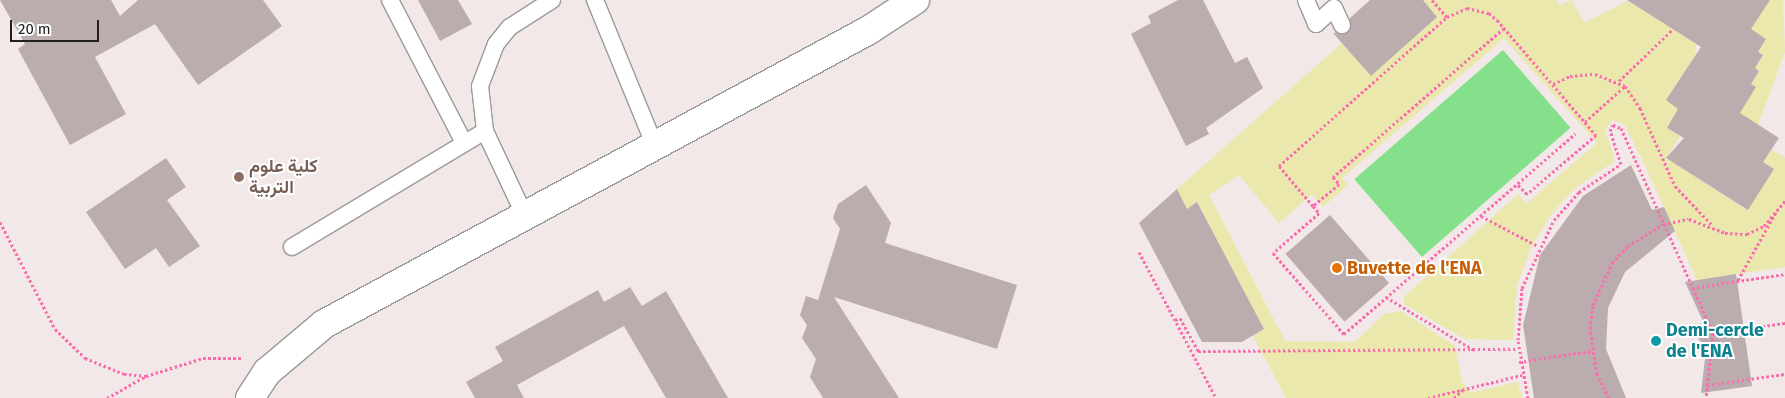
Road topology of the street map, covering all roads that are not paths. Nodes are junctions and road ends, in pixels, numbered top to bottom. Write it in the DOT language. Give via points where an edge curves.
graph roads {
  1 [pos="390,0"];
  2 [pos="552,0"];
  3 [pos="595,0"];
  4 [pos="915,0"];
  5 [pos="1306,0"];
  6 [pos="1342,25"];
  7 [pos="485,131"];
  8 [pos="464,143"];
  9 [pos="654,144"];
  10 [pos="524,214"];
  11 [pos="292,247"];
  12 [pos="250,398"];
  1 -- 8 [label="lane"];
  2 -- 7 [label="lane" via="510,27 496,44 480,86"];
  3 -- 9 [label="lane"];
  4 -- 9 [label="street" via="869,30"];
  5 -- 6 [label="lane" via="1316,24 1334,8"];
  7 -- 8 [label="lane"];
  7 -- 10 [label="lane"];
  8 -- 11 [label="lane"];
  9 -- 10 [label="street"];
  10 -- 12 [label="street" via="324,324 267,372"];
}
